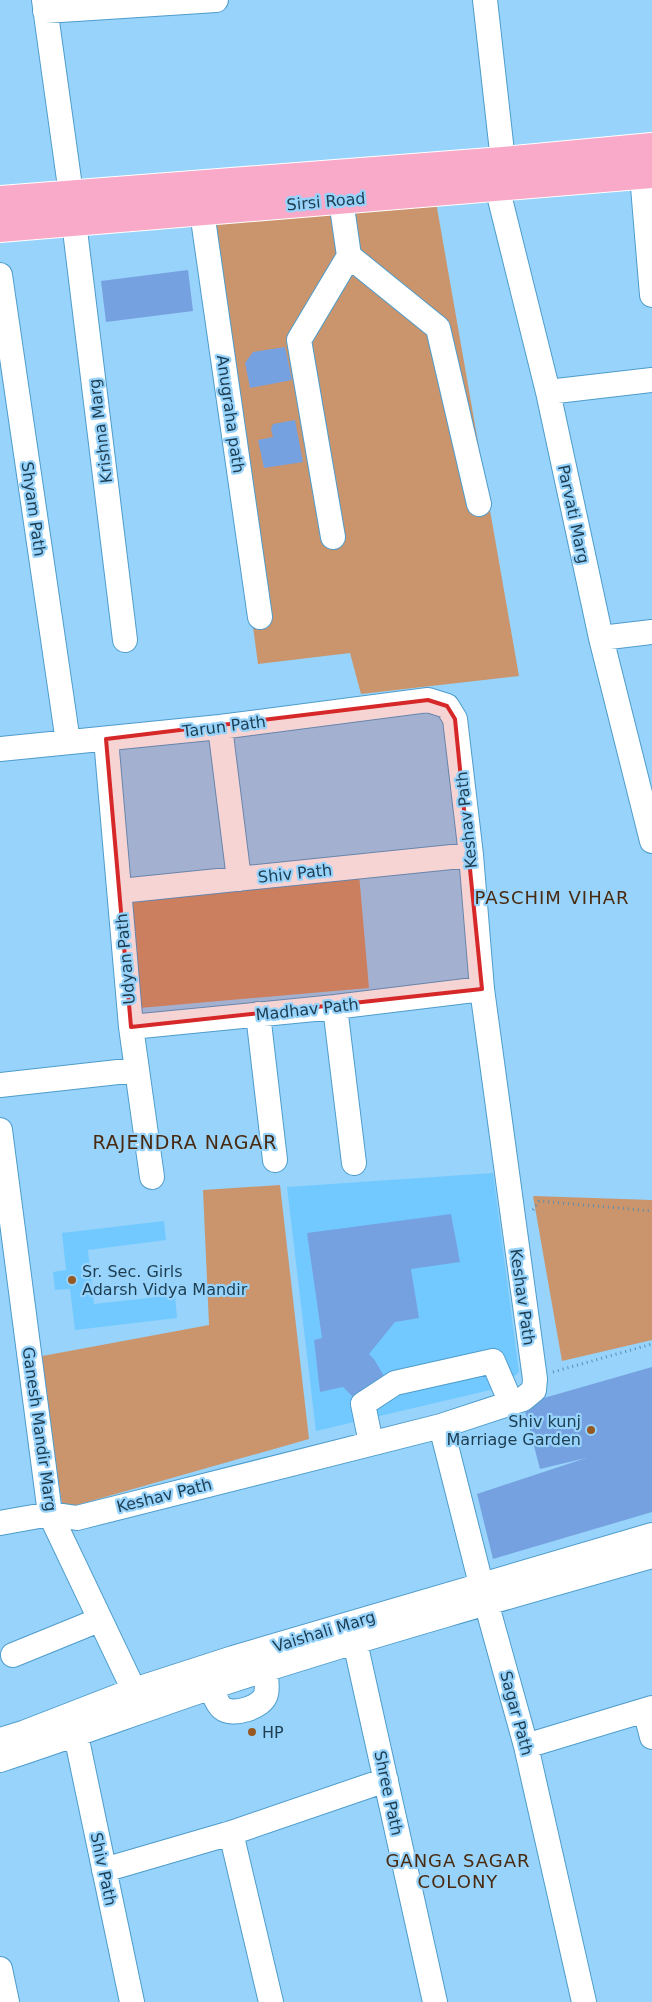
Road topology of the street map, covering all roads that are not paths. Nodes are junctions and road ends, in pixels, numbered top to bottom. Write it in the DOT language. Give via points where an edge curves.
graph roads {
  1 [pos="216,0"];
  2 [pos="485,0"];
  3 [pos="177,2"];
  4 [pos="45,6"];
  5 [pos="652,147"];
  6 [pos="503,161"];
  7 [pos="647,174"];
  8 [pos="497,187"];
  9 [pos="71,194"];
  10 [pos="0,200"];
  11 [pos="341,200"];
  12 [pos="202,212"];
  13 [pos="74,222"];
  14 [pos="0,228"];
  15 [pos="349,256"];
  16 [pos="0,275"];
  17 [pos="652,295"];
  18 [pos="652,380"];
  19 [pos="548,392"];
  20 [pos="479,504"];
  21 [pos="334,537"];
  22 [pos="260,617"];
  23 [pos="652,632"];
  24 [pos="601,638"];
  25 [pos="125,640"];
  26 [pos="447,706"];
  27 [pos="220,727"];
  28 [pos="106,739"];
  29 [pos="68,742"];
  30 [pos="0,749"];
  31 [pos="647,803"];
  32 [pos="652,841"];
  33 [pos="470,855"];
  34 [pos="239,879"];
  35 [pos="120,891"];
  36 [pos="482,989"];
  37 [pos="335,1007"];
  38 [pos="258,1014"];
  39 [pos="131,1027"];
  40 [pos="136,1070"];
  41 [pos="0,1085"];
  42 [pos="0,1130"];
  43 [pos="275,1160"];
  44 [pos="354,1163"];
  45 [pos="2,1168"];
  46 [pos="152,1177"];
  47 [pos="511,1403"];
  48 [pos="441,1426"];
  49 [pos="371,1443"];
  50 [pos="50,1514"];
  51 [pos="0,1523"];
  52 [pos="652,1535"];
  53 [pos="652,1556"];
  54 [pos="485,1593"];
  55 [pos="99,1620"];
  56 [pos="355,1642"];
  57 [pos="13,1655"];
  58 [pos="237,1668"];
  59 [pos="265,1670"];
  60 [pos="211,1687"];
  61 [pos="138,1700"];
  62 [pos="649,1709"];
  63 [pos="76,1735"];
  64 [pos="652,1737"];
  65 [pos="0,1740"];
  66 [pos="526,1746"];
  67 [pos="0,1760"];
  68 [pos="386,1780"];
  69 [pos="231,1833"];
  70 [pos="104,1870"];
  71 [pos="0,1969"];
  72 [pos="7,2002"];
  73 [pos="132,2002"];
  74 [pos="271,2002"];
  75 [pos="435,2002"];
  76 [pos="584,2002"];
  1 -- 3 [label="street"];
  2 -- 6 [label="street"];
  3 -- 4 [label="street"];
  4 -- 9 [label="street"];
  5 -- 6 [label="main road, Sirsi Road"];
  6 -- 9 [label="main road, Sirsi Road"];
  7 -- 8 [label="main road, Sirsi Road"];
  7 -- 17 [label="street"];
  8 -- 11 [label="main road, Sirsi Road"];
  8 -- 19 [label="street, Parvati Marg"];
  9 -- 10 [label="main road, Sirsi Road"];
  11 -- 12 [label="main road, Sirsi Road"];
  11 -- 15 [label="street"];
  12 -- 13 [label="main road, Sirsi Road"];
  12 -- 22 [label="street, Anugraha path"];
  13 -- 14 [label="main road, Sirsi Road"];
  13 -- 25 [label="street, Krishna Marg"];
  15 -- 20 [label="street" via="438,328"];
  15 -- 21 [label="street" via="299,340"];
  16 -- 29 [label="street, Shyam Path"];
  18 -- 19 [label="street"];
  19 -- 24 [label="street, Parvati Marg"];
  23 -- 24 [label="street"];
  24 -- 31 [label="street, Parvati Marg"];
  26 -- 27 [label="street, Tarun Path" via="428,700"];
  26 -- 33 [label="street, Keshav Path" via="455,719"];
  27 -- 28 [label="street, Tarun Path"];
  27 -- 34 [label="street"];
  28 -- 29 [label="street, Tarun Path"];
  28 -- 35 [label="street, Udyan Path"];
  29 -- 30 [label="street, Tarun Path"];
  31 -- 32 [label="street, Parvati Marg"];
  33 -- 34 [label="street, Shiv Path"];
  33 -- 36 [label="street, Keshav Path"];
  34 -- 35 [label="street, Shiv Path"];
  35 -- 39 [label="street, Udyan Path"];
  36 -- 37 [label="street, Madhav Path"];
  36 -- 47 [label="street, Keshav Path" via="535,1378 534,1390"];
  37 -- 38 [label="street, Madhav Path"];
  37 -- 44 [label="street"];
  38 -- 39 [label="street, Madhav Path"];
  38 -- 43 [label="street"];
  39 -- 40 [label="street, Udyan Path"];
  40 -- 41 [label="street"];
  40 -- 46 [label="street, Udyan Path"];
  42 -- 45 [label="street, Ganesh Mandir Marg"];
  45 -- 50 [label="street, Ganesh Mandir Marg"];
  47 -- 48 [label="street, Keshav Path"];
  47 -- 49 [label="street" via="494,1361 395,1383 363,1404"];
  48 -- 49 [label="street, Keshav Path"];
  48 -- 54 [label="street, Sagar Path"];
  49 -- 50 [label="street, Keshav Path" via="76,1518"];
  50 -- 51 [label="street, Keshav Path"];
  50 -- 55 [label="street, Ganesh Mandir Marg"];
  52 -- 54 [label="street, Vaishali Marg"];
  53 -- 54 [label="street, Vaishali Marg"];
  54 -- 56 [label="street, Vaishali Marg"];
  54 -- 58 [label="street, Vaishali Marg"];
  54 -- 66 [label="street, Sagar Path"];
  55 -- 57 [label="street"];
  55 -- 61 [label="street, Ganesh Mandir Marg"];
  56 -- 59 [label="street, Vaishali Marg"];
  56 -- 68 [label="street, Shree Path"];
  58 -- 59 [label="street, Vaishali Marg"];
  58 -- 60 [label="street, Vaishali Marg"];
  58 -- 61 [label="street, Vaishali Marg"];
  59 -- 60 [label="street" via="266,1694 261,1702 238,1712 228,1712 221,1707"];
  60 -- 61 [label="street, Vaishali Marg"];
  61 -- 63 [label="street, Vaishali Marg"];
  61 -- 65 [label="street, Vaishali Marg"];
  62 -- 64 [label="street"];
  62 -- 66 [label="street"];
  63 -- 67 [label="street, Vaishali Marg"];
  63 -- 70 [label="street, Shiv Path"];
  66 -- 76 [label="street, Sagar Path"];
  68 -- 69 [label="street"];
  68 -- 75 [label="street, Shree Path"];
  69 -- 70 [label="street"];
  69 -- 74 [label="street"];
  70 -- 73 [label="street, Shiv Path"];
  71 -- 72 [label="street"];
}
